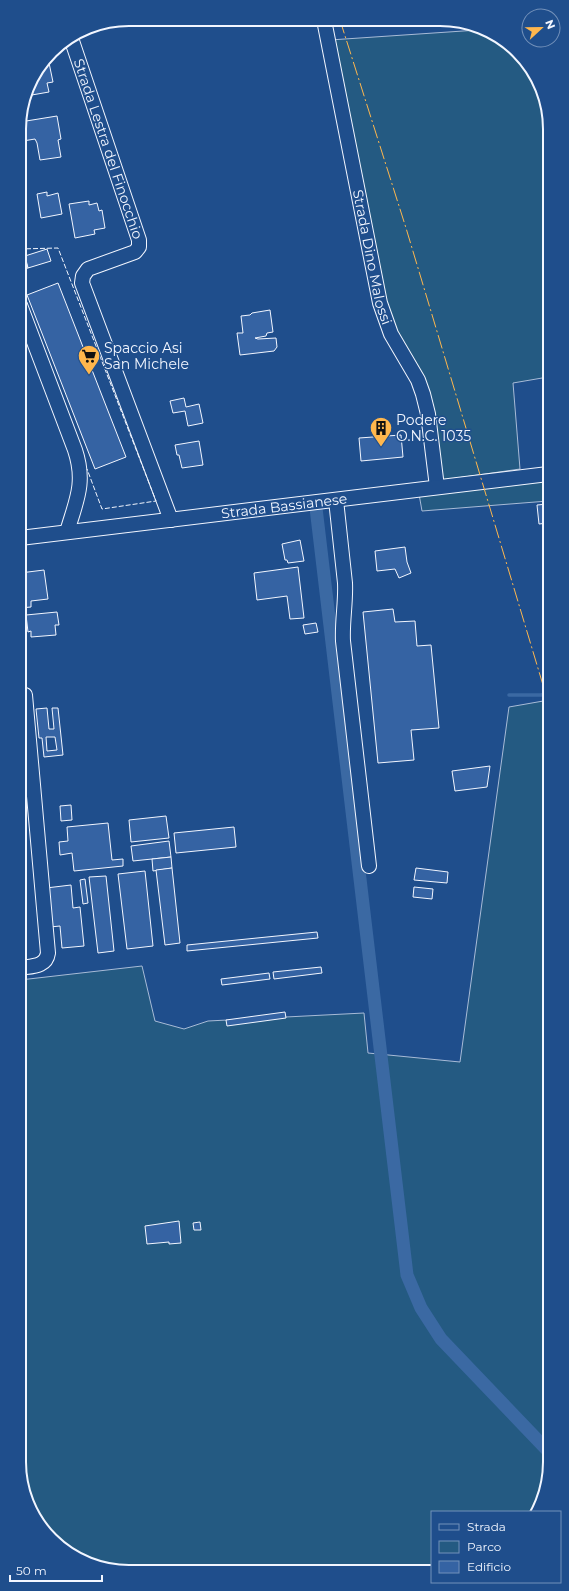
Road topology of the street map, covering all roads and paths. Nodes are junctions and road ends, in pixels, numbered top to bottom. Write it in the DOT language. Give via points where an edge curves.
graph roads {
  1 [pos="325,26"];
  2 [pos="73,43"];
  3 [pos="26,322"];
  4 [pos="543,475"];
  5 [pos="438,487"];
  6 [pos="336,500"];
  7 [pos="171,520"];
  8 [pos="67,532"];
  9 [pos="26,537"];
  10 [pos="26,706"];
  11 [pos="369,866"];
  12 [pos="26,967"];
  1 -- 5 [label="street, Strada Dino Malossi" via="380,303 391,334 424,394"];
  2 -- 7 [label="street, Strada Lestra del Finocchio" via="140,243 132,254 88,269 82,283"];
  3 -- 8 [label="street" via="80,468 81,482"];
  4 -- 5 [label="street, Strada Bassianese"];
  5 -- 6 [label="street, Strada Bassianese"];
  6 -- 7 [label="street, Strada Bassianese"];
  6 -- 11 [label="street" via="345,583 343,641"];
  7 -- 8 [label="street, Strada Bassianese"];
  8 -- 9 [label="street, Strada Bassianese"];
  10 -- 12 [label="street" via="48,953 43,963"];
}
